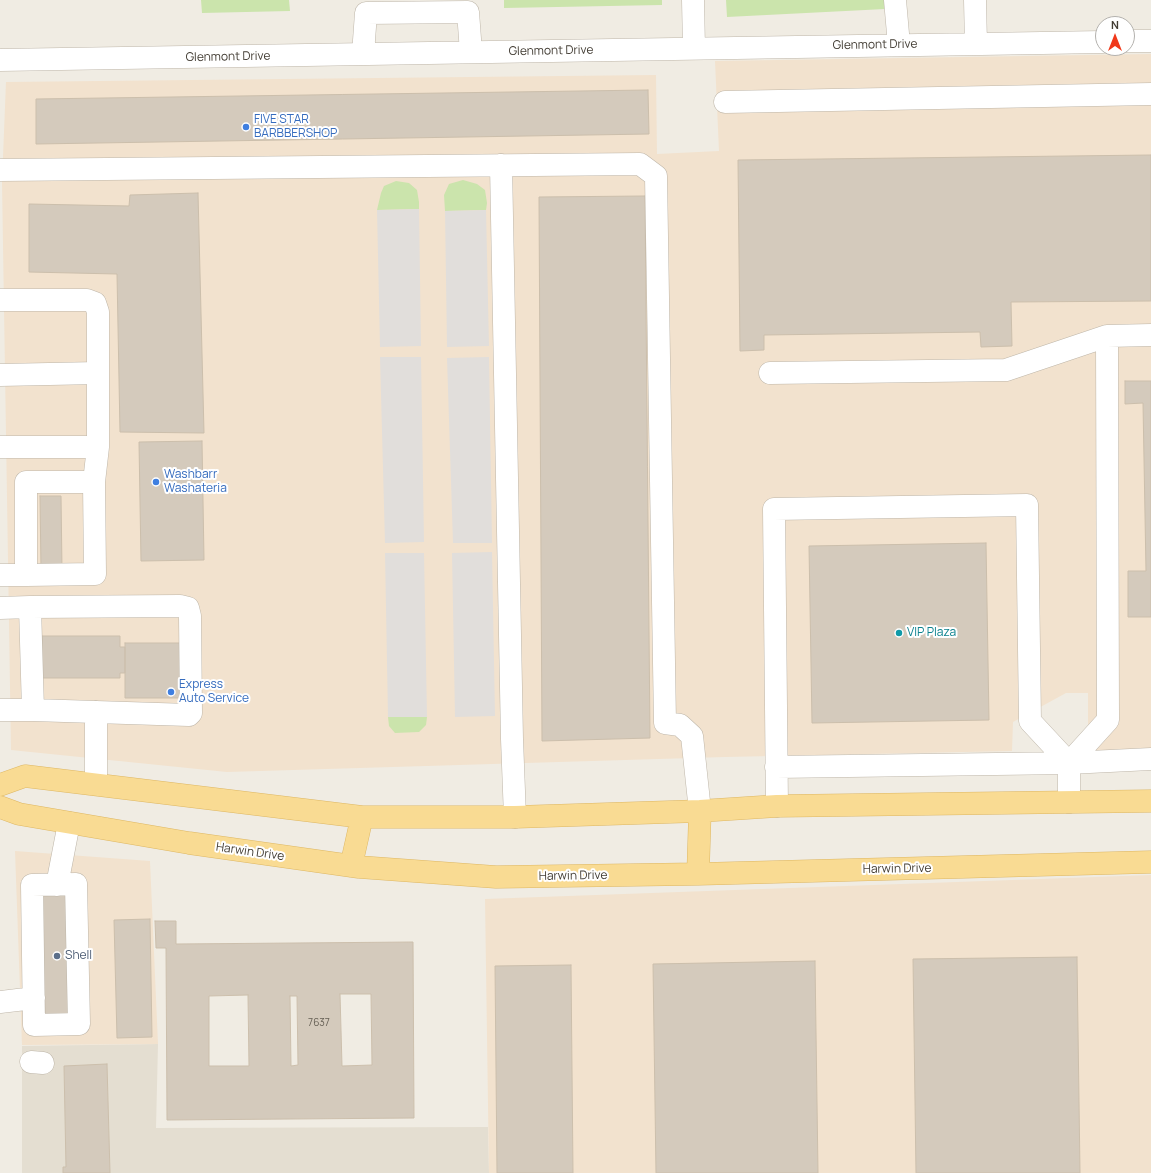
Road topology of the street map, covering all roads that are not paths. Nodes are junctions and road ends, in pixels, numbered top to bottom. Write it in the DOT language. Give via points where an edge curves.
graph roads {
  1 [pos="693,0"];
  2 [pos="895,0"];
  3 [pos="975,0"];
  4 [pos="1135,41"];
  5 [pos="1151,41"];
  6 [pos="1095,42"];
  7 [pos="976,44"];
  8 [pos="899,45"];
  9 [pos="694,48"];
  10 [pos="471,52"];
  11 [pos="364,54"];
  12 [pos="0,60"];
  13 [pos="1151,94"];
  14 [pos="725,102"];
  15 [pos="500,165"];
  16 [pos="0,170"];
  17 [pos="0,300"];
  18 [pos="1151,335"];
  19 [pos="1107,336"];
  20 [pos="98,373"];
  21 [pos="770,373"];
  22 [pos="0,374"];
  23 [pos="0,447"];
  24 [pos="98,447"];
  25 [pos="94,482"];
  26 [pos="32,574"];
  27 [pos="0,575"];
  28 [pos="34,607"];
  29 [pos="0,608"];
  30 [pos="0,710"];
  31 [pos="33,710"];
  32 [pos="96,712"];
  33 [pos="1151,759"];
  34 [pos="1069,763"];
  35 [pos="776,767"];
  36 [pos="96,784"];
  37 [pos="0,785"];
  38 [pos="1151,800"];
  39 [pos="1069,802"];
  40 [pos="777,806"];
  41 [pos="0,807"];
  42 [pos="700,811"];
  43 [pos="362,816"];
  44 [pos="515,817"];
  45 [pos="69,823"];
  46 [pos="1151,862"];
  47 [pos="351,866"];
  48 [pos="698,874"];
  49 [pos="58,885"];
  50 [pos="34,998"];
  51 [pos="0,1002"];
  1 -- 9 [label="street"];
  2 -- 8 [label="street"];
  3 -- 7 [label="street"];
  4 -- 5 [label="street"];
  6 -- 7 [label="street, Glenmont Drive"];
  7 -- 8 [label="street, Glenmont Drive"];
  8 -- 9 [label="street, Glenmont Drive"];
  9 -- 10 [label="street, Glenmont Drive"];
  10 -- 11 [label="street, Glenmont Drive"];
  10 -- 11 [label="street" via="468,12 366,14"];
  11 -- 12 [label="street, Glenmont Drive"];
  13 -- 14 [label="street"];
  15 -- 16 [label="street"];
  15 -- 42 [label="street" via="640,164 656,176 665,723 680,725 692,736"];
  15 -- 44 [label="street"];
  17 -- 20 [label="street" via="77,299 95,303 98,312"];
  18 -- 19 [label="street"];
  19 -- 21 [label="street" via="1006,370"];
  19 -- 34 [label="street" via="1108,720"];
  20 -- 22 [label="street"];
  20 -- 24 [label="street"];
  23 -- 24 [label="street"];
  24 -- 25 [label="street"];
  25 -- 26 [label="street" via="95,574"];
  25 -- 26 [label="street" via="26,482"];
  26 -- 27 [label="street"];
  26 -- 28 [label="street"];
  28 -- 29 [label="street"];
  28 -- 31 [label="street"];
  28 -- 32 [label="street" via="188,608 191,713 189,715"];
  30 -- 31 [label="street"];
  31 -- 32 [label="street"];
  32 -- 36 [label="street"];
  33 -- 34 [label="street"];
  34 -- 35 [label="street"];
  34 -- 35 [label="street" via="1030,721 1027,505 774,509"];
  34 -- 39 [label="street"];
  35 -- 40 [label="street"];
  36 -- 37 [label="main road" via="25,776"];
  36 -- 43 [label="main road"];
  38 -- 39 [label="main road"];
  39 -- 40 [label="main road"];
  40 -- 42 [label="main road"];
  41 -- 45 [label="main road, Harwin Drive" via="19,814"];
  42 -- 44 [label="main road"];
  42 -- 48 [label="main road"];
  43 -- 44 [label="main road"];
  43 -- 47 [label="main road"];
  45 -- 47 [label="main road, Harwin Drive"];
  45 -- 49 [label="street"];
  46 -- 48 [label="main road, Harwin Drive"];
  47 -- 48 [label="main road, Harwin Drive" via="496,877"];
  49 -- 50 [label="street" via="32,885"];
  49 -- 50 [label="street" via="76,884 79,1024 34,1025"];
  50 -- 51 [label="street"];
}
